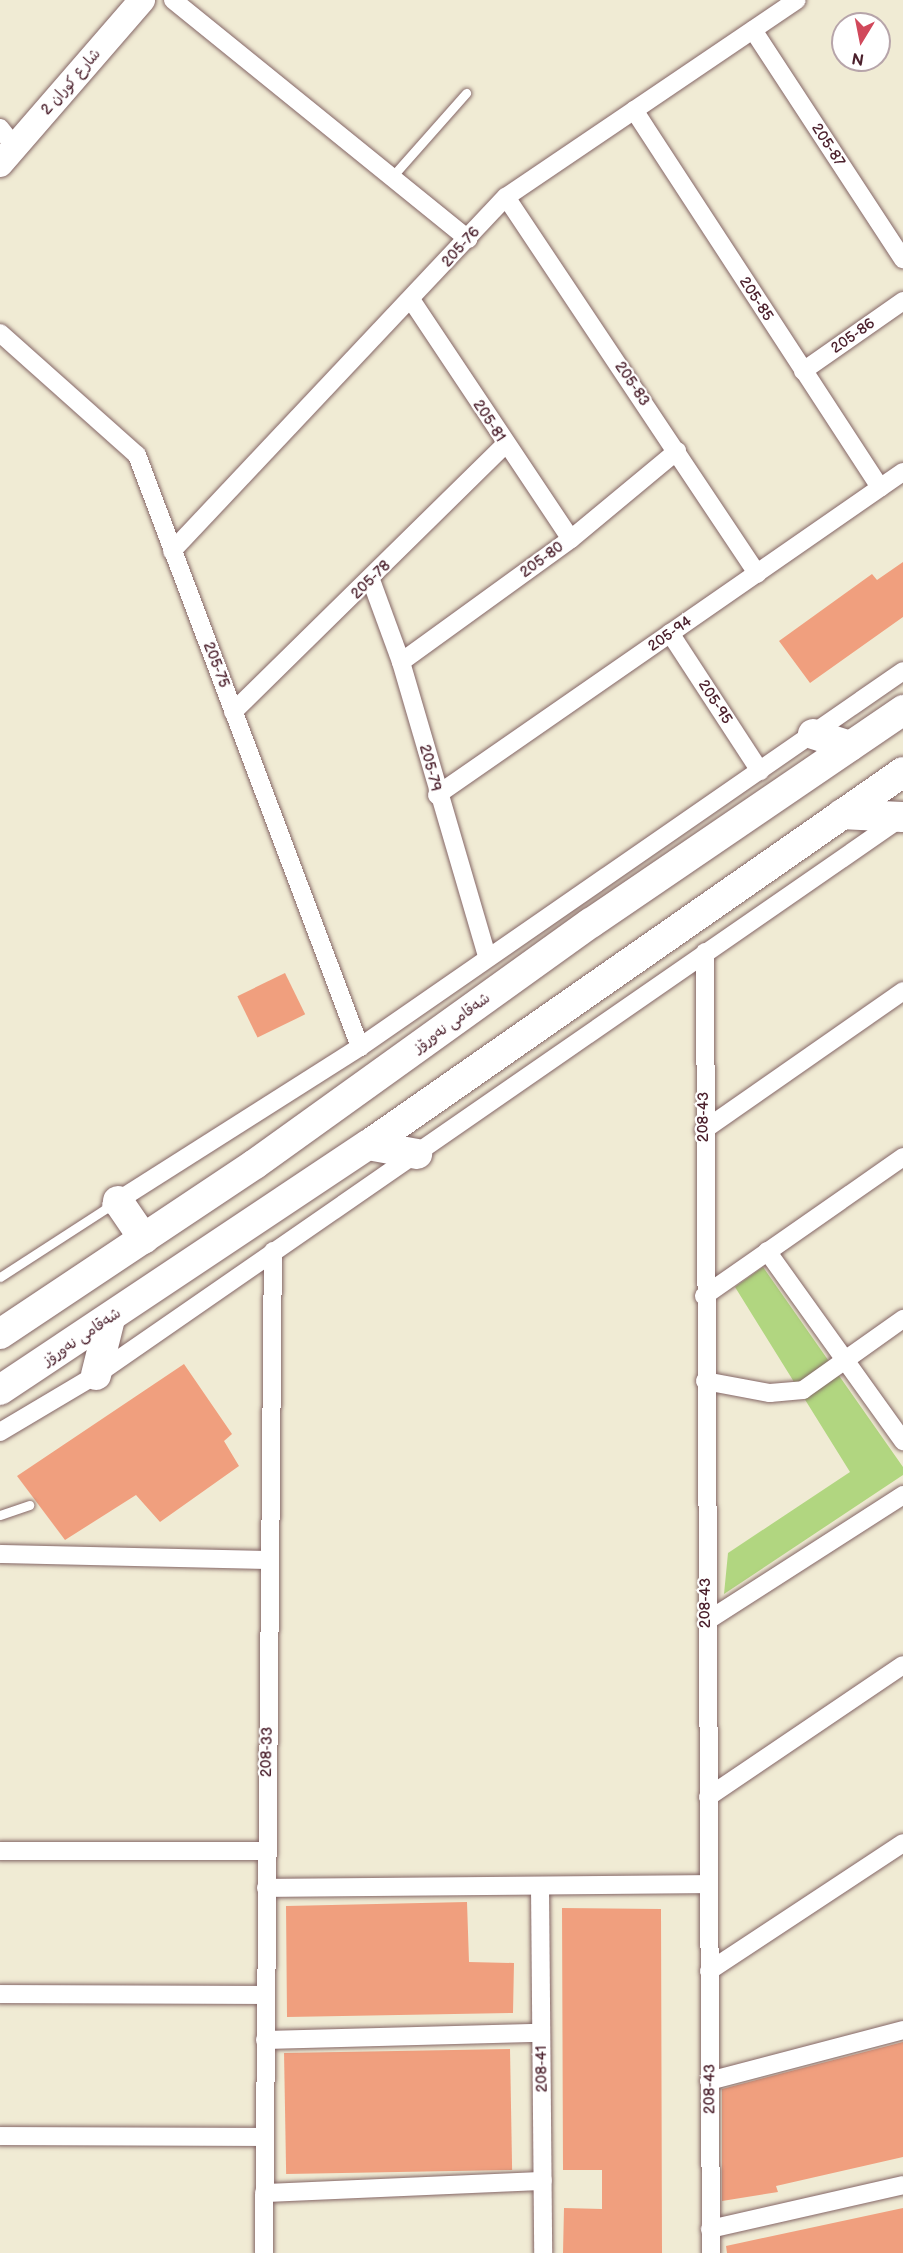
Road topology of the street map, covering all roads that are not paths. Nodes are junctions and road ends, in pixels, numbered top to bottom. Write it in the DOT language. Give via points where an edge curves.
graph roads {
  1 [pos="142,0"];
  2 [pos="174,0"];
  3 [pos="797,0"];
  4 [pos="753,30"];
  5 [pos="466,93"];
  6 [pos="634,110"];
  7 [pos="5,147"];
  8 [pos="390,179"];
  9 [pos="506,197"];
  10 [pos="468,239"];
  11 [pos="903,259"];
  12 [pos="412,301"];
  13 [pos="903,301"];
  14 [pos="0,333"];
  15 [pos="803,371"];
  16 [pos="505,445"];
  17 [pos="678,452"];
  18 [pos="903,472"];
  19 [pos="880,488"];
  20 [pos="570,539"];
  21 [pos="172,550"];
  22 [pos="757,573"];
  23 [pos="371,580"];
  24 [pos="670,633"];
  25 [pos="401,662"];
  26 [pos="903,671"];
  27 [pos="903,710"];
  28 [pos="233,712"];
  29 [pos="813,734"];
  30 [pos="850,746"];
  31 [pos="760,771"];
  32 [pos="903,772"];
  33 [pos="437,795"];
  34 [pos="842,814"];
  35 [pos="902,817"];
  36 [pos="705,952"];
  37 [pos="487,957"];
  38 [pos="903,991"];
  39 [pos="360,1047"];
  40 [pos="704,1130"];
  41 [pos="368,1145"];
  42 [pos="417,1154"];
  43 [pos="903,1157"];
  44 [pos="255,1164"];
  45 [pos="282,1203"];
  46 [pos="113,1204"];
  47 [pos="144,1239"];
  48 [pos="273,1251"];
  49 [pos="767,1251"];
  50 [pos="0,1277"];
  51 [pos="705,1296"];
  52 [pos="110,1319"];
  53 [pos="903,1319"];
  54 [pos="0,1334"];
  55 [pos="844,1361"];
  56 [pos="96,1375"];
  57 [pos="705,1382"];
  58 [pos="0,1390"];
  59 [pos="0,1432"];
  60 [pos="903,1441"];
  61 [pos="903,1494"];
  62 [pos="29,1504"];
  63 [pos="0,1515"];
  64 [pos="0,1554"];
  65 [pos="269,1560"];
  66 [pos="706,1621"];
  67 [pos="903,1665"];
  68 [pos="708,1797"];
  69 [pos="901,1850"];
  70 [pos="0,1851"];
  71 [pos="266,1851"];
  72 [pos="708,1884"];
  73 [pos="540,1886"];
  74 [pos="266,1888"];
  75 [pos="709,1971"];
  76 [pos="0,1994"];
  77 [pos="265,1995"];
  78 [pos="903,2030"];
  79 [pos="541,2033"];
  80 [pos="265,2040"];
  81 [pos="710,2081"];
  82 [pos="0,2136"];
  83 [pos="264,2137"];
  84 [pos="543,2181"];
  85 [pos="903,2185"];
  86 [pos="264,2193"];
  87 [pos="710,2229"];
  88 [pos="264,2253"];
  89 [pos="543,2253"];
  90 [pos="711,2253"];
  1 -- 7 [label="street, شارع كوران 2"];
  2 -- 8 [label="street"];
  3 -- 4 [label="street, 205-76"];
  4 -- 6 [label="street, 205-76"];
  4 -- 11 [label="street, 205-87"];
  5 -- 8 [label="lane"];
  6 -- 9 [label="street, 205-76"];
  6 -- 15 [label="street, 205-85"];
  8 -- 10 [label="street"];
  9 -- 10 [label="street, 205-76"];
  9 -- 17 [label="street, 205-83"];
  10 -- 12 [label="street, 205-76"];
  12 -- 16 [label="street, 205-81"];
  12 -- 21 [label="street, 205-76"];
  13 -- 15 [label="street, 205-86"];
  14 -- 21 [label="street, 205-75" via="137,455"];
  15 -- 19 [label="street, 205-85"];
  16 -- 20 [label="street, 205-81"];
  16 -- 23 [label="street, 205-78"];
  17 -- 20 [label="street, 205-80"];
  17 -- 22 [label="street, 205-83"];
  18 -- 19 [label="street, 205-94"];
  19 -- 22 [label="street, 205-94"];
  20 -- 25 [label="street, 205-80"];
  21 -- 28 [label="street, 205-75"];
  22 -- 24 [label="street, 205-94"];
  23 -- 25 [label="street, 205-79"];
  23 -- 28 [label="street, 205-78"];
  24 -- 31 [label="street, 205-95"];
  24 -- 33 [label="street, 205-94"];
  25 -- 33 [label="street, 205-79"];
  26 -- 29 [label="street"];
  27 -- 30 [label="main road, شەقامی نەورۆز"];
  28 -- 39 [label="street, 205-75"];
  29 -- 30 [label="main road"];
  29 -- 31 [label="street"];
  30 -- 44 [label="main road, شەقامی نەورۆز"];
  31 -- 37 [label="street"];
  32 -- 34 [label="main road, شەقامی نەورۆز"];
  33 -- 37 [label="street, 205-79"];
  34 -- 35 [label="main road"];
  34 -- 41 [label="main road, شەقامی نەورۆز"];
  35 -- 36 [label="street"];
  36 -- 40 [label="street, 208-43"];
  36 -- 42 [label="street"];
  37 -- 39 [label="street"];
  38 -- 40 [label="street"];
  39 -- 46 [label="street"];
  40 -- 51 [label="street, 208-43"];
  41 -- 42 [label="main road"];
  41 -- 45 [label="main road, شەقامی نەورۆز"];
  42 -- 48 [label="street"];
  43 -- 49 [label="street"];
  44 -- 45 [label="main road"];
  44 -- 47 [label="main road, شەقامی نەورۆز"];
  45 -- 52 [label="main road, شەقامی نەورۆز"];
  46 -- 47 [label="main road"];
  46 -- 50 [label="lane"];
  47 -- 54 [label="main road, شەقامی نەورۆز"];
  48 -- 56 [label="street"];
  48 -- 65 [label="street, 208-33"];
  49 -- 51 [label="street"];
  49 -- 55 [label="street"];
  51 -- 57 [label="street, 208-43"];
  52 -- 56 [label="main road"];
  52 -- 58 [label="main road, شەقامی نەورۆز"];
  53 -- 55 [label="street"];
  55 -- 57 [label="street" via="788,1394"];
  55 -- 60 [label="street"];
  56 -- 59 [label="street"];
  57 -- 66 [label="street, 208-43"];
  61 -- 66 [label="street"];
  62 -- 63 [label="lane"];
  64 -- 65 [label="street"];
  65 -- 71 [label="street, 208-33"];
  66 -- 68 [label="street, 208-43"];
  67 -- 68 [label="street"];
  68 -- 72 [label="street, 208-43"];
  69 -- 75 [label="street"];
  70 -- 71 [label="street"];
  71 -- 74 [label="street, 208-33"];
  72 -- 73 [label="street"];
  72 -- 75 [label="street, 208-43"];
  73 -- 74 [label="street"];
  73 -- 79 [label="street, 208-41"];
  74 -- 77 [label="street, 208-33"];
  75 -- 81 [label="street, 208-43"];
  76 -- 77 [label="street"];
  77 -- 80 [label="street, 208-33"];
  78 -- 81 [label="street"];
  79 -- 80 [label="street"];
  79 -- 84 [label="street, 208-41"];
  80 -- 83 [label="street, 208-33"];
  81 -- 87 [label="street, 208-43"];
  82 -- 83 [label="street"];
  83 -- 86 [label="street, 208-33"];
  84 -- 86 [label="street"];
  84 -- 89 [label="street, 208-41"];
  85 -- 87 [label="street"];
  86 -- 88 [label="street, 208-33"];
  87 -- 90 [label="street, 208-43"];
}
